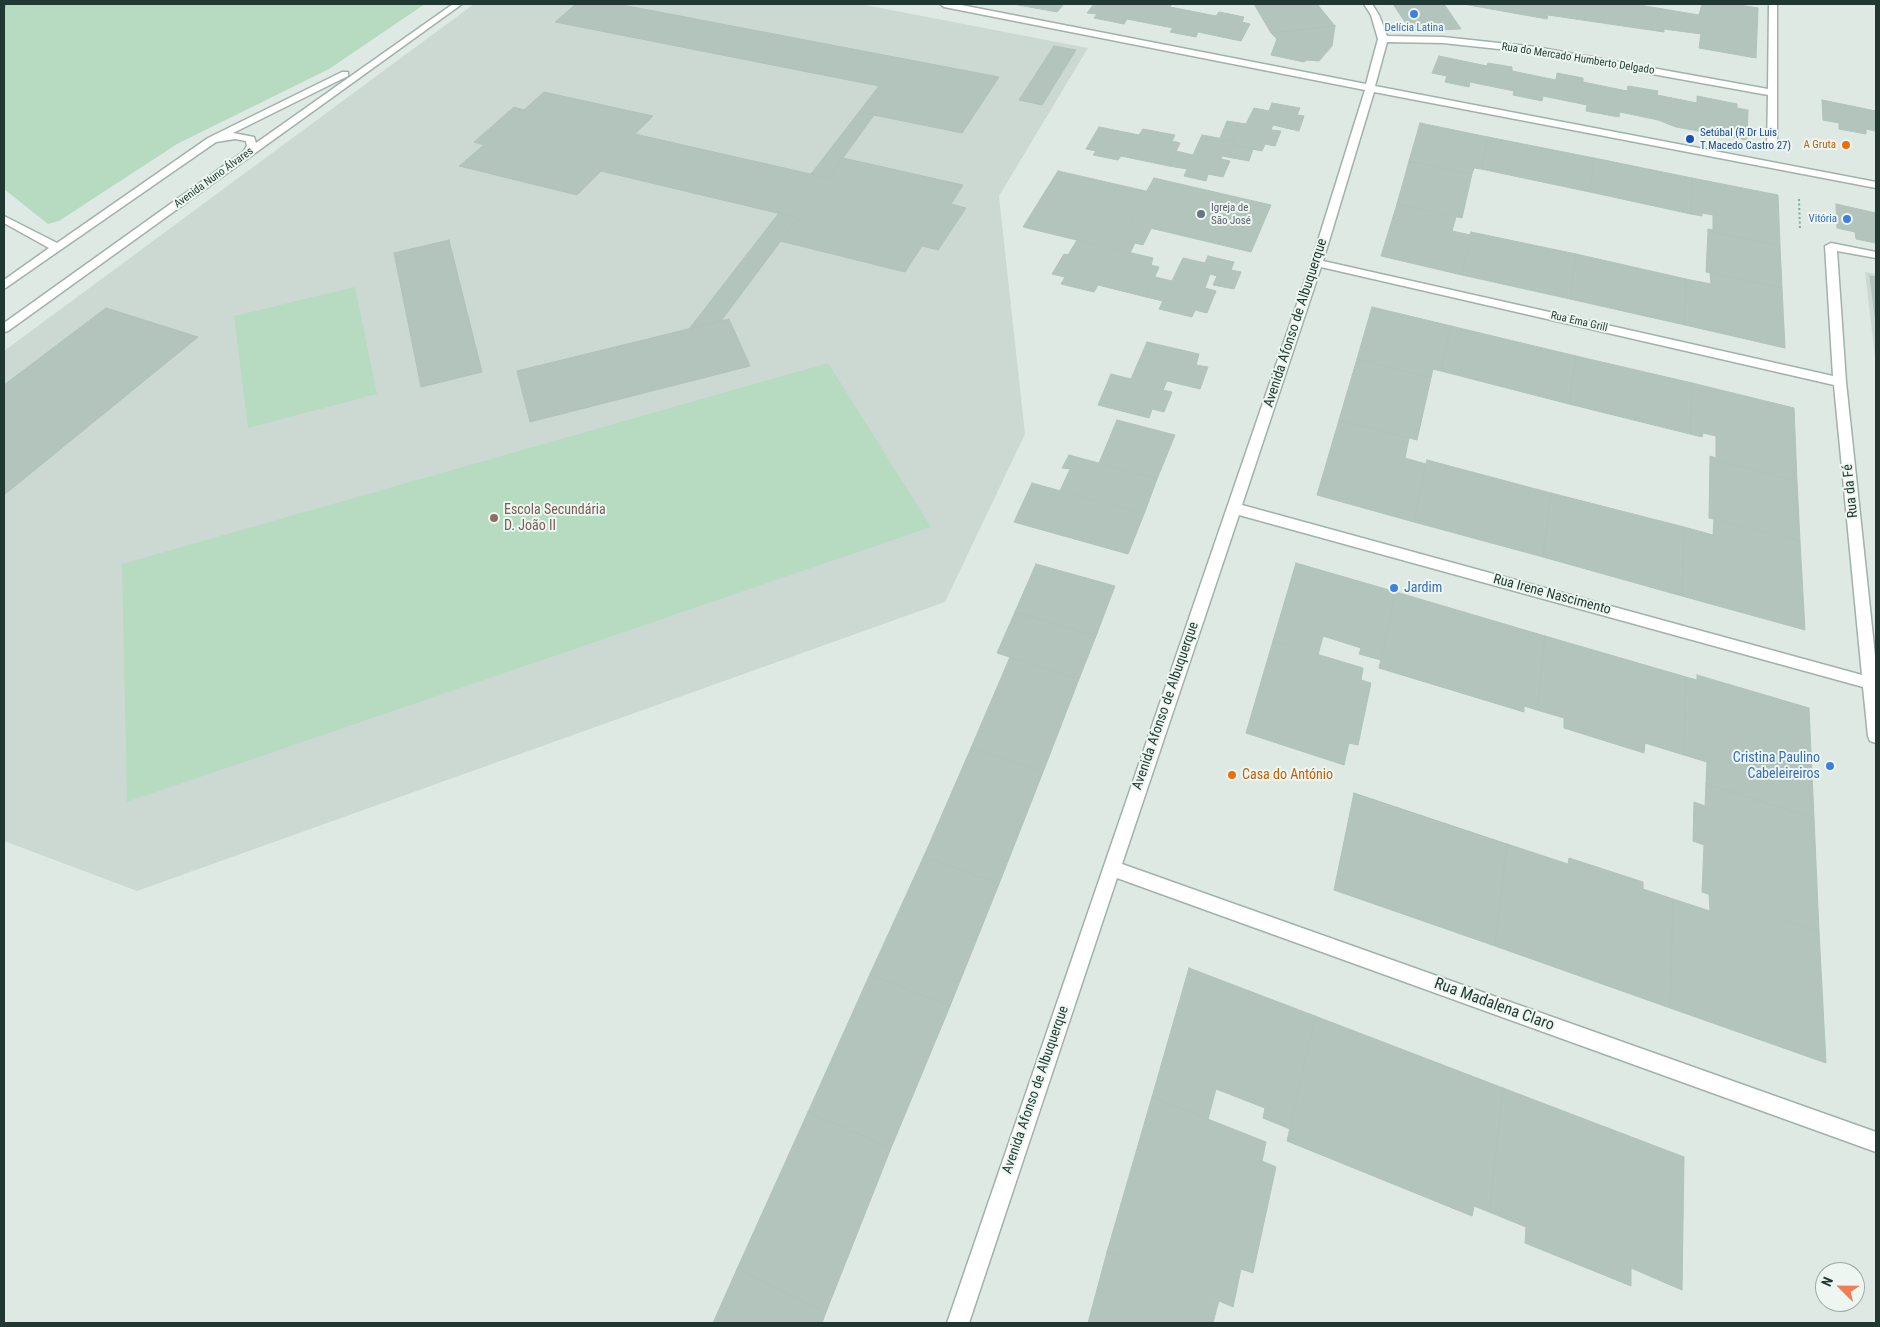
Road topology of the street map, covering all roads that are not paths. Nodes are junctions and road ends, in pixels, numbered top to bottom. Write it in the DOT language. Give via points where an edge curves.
graph roads {
  1 [pos="458,4"];
  2 [pos="944,4"];
  3 [pos="1368,4"];
  4 [pos="1773,4"];
  5 [pos="424,28"];
  6 [pos="1382,39"];
  7 [pos="1370,88"];
  8 [pos="1772,93"];
  9 [pos="212,140"];
  10 [pos="1772,146"];
  11 [pos="247,155"];
  12 [pos="1876,185"];
  13 [pos="4,219"];
  14 [pos="57,248"];
  15 [pos="1876,255"];
  16 [pos="1317,263"];
  17 [pos="4,285"];
  18 [pos="4,328"];
  19 [pos="1840,382"];
  20 [pos="1234,508"];
  21 [pos="1870,683"];
  22 [pos="1876,736"];
  23 [pos="1111,868"];
  24 [pos="1876,1142"];
  25 [pos="958,1323"];
  1 -- 5 [label="street, Avenida Nuno Álvares"];
  2 -- 7 [label="street"];
  3 -- 6 [label="street"];
  4 -- 8 [label="street"];
  5 -- 9 [label="street, Avenida Nuno Álvares" via="333,81"];
  5 -- 11 [label="street, Avenida Nuno Álvares"];
  6 -- 7 [label="street, Avenida Afonso de Albuquerque"];
  6 -- 8 [label="street, Rua do Mercado Humberto Delgado" via="1443,40 1536,50"];
  7 -- 12 [label="street"];
  7 -- 16 [label="street, Avenida Afonso de Albuquerque"];
  8 -- 10 [label="street"];
  9 -- 11 [label="street" via="250,139 252,146"];
  9 -- 14 [label="street, Avenida Nuno Álvares"];
  11 -- 18 [label="street, Avenida Nuno Álvares"];
  13 -- 14 [label="street"];
  14 -- 17 [label="street, Avenida Nuno Álvares"];
  15 -- 19 [label="street, Rua da Fé" via="1831,246"];
  16 -- 19 [label="street, Rua Ema Grill"];
  16 -- 20 [label="street, Avenida Afonso de Albuquerque"];
  19 -- 21 [label="street, Rua da Fé"];
  20 -- 21 [label="street, Rua Irene Nascimento"];
  20 -- 23 [label="street, Avenida Afonso de Albuquerque"];
  21 -- 22 [label="street, Rua da Fé"];
  23 -- 24 [label="street, Rua Madalena Claro"];
  23 -- 25 [label="street, Avenida Afonso de Albuquerque"];
}
